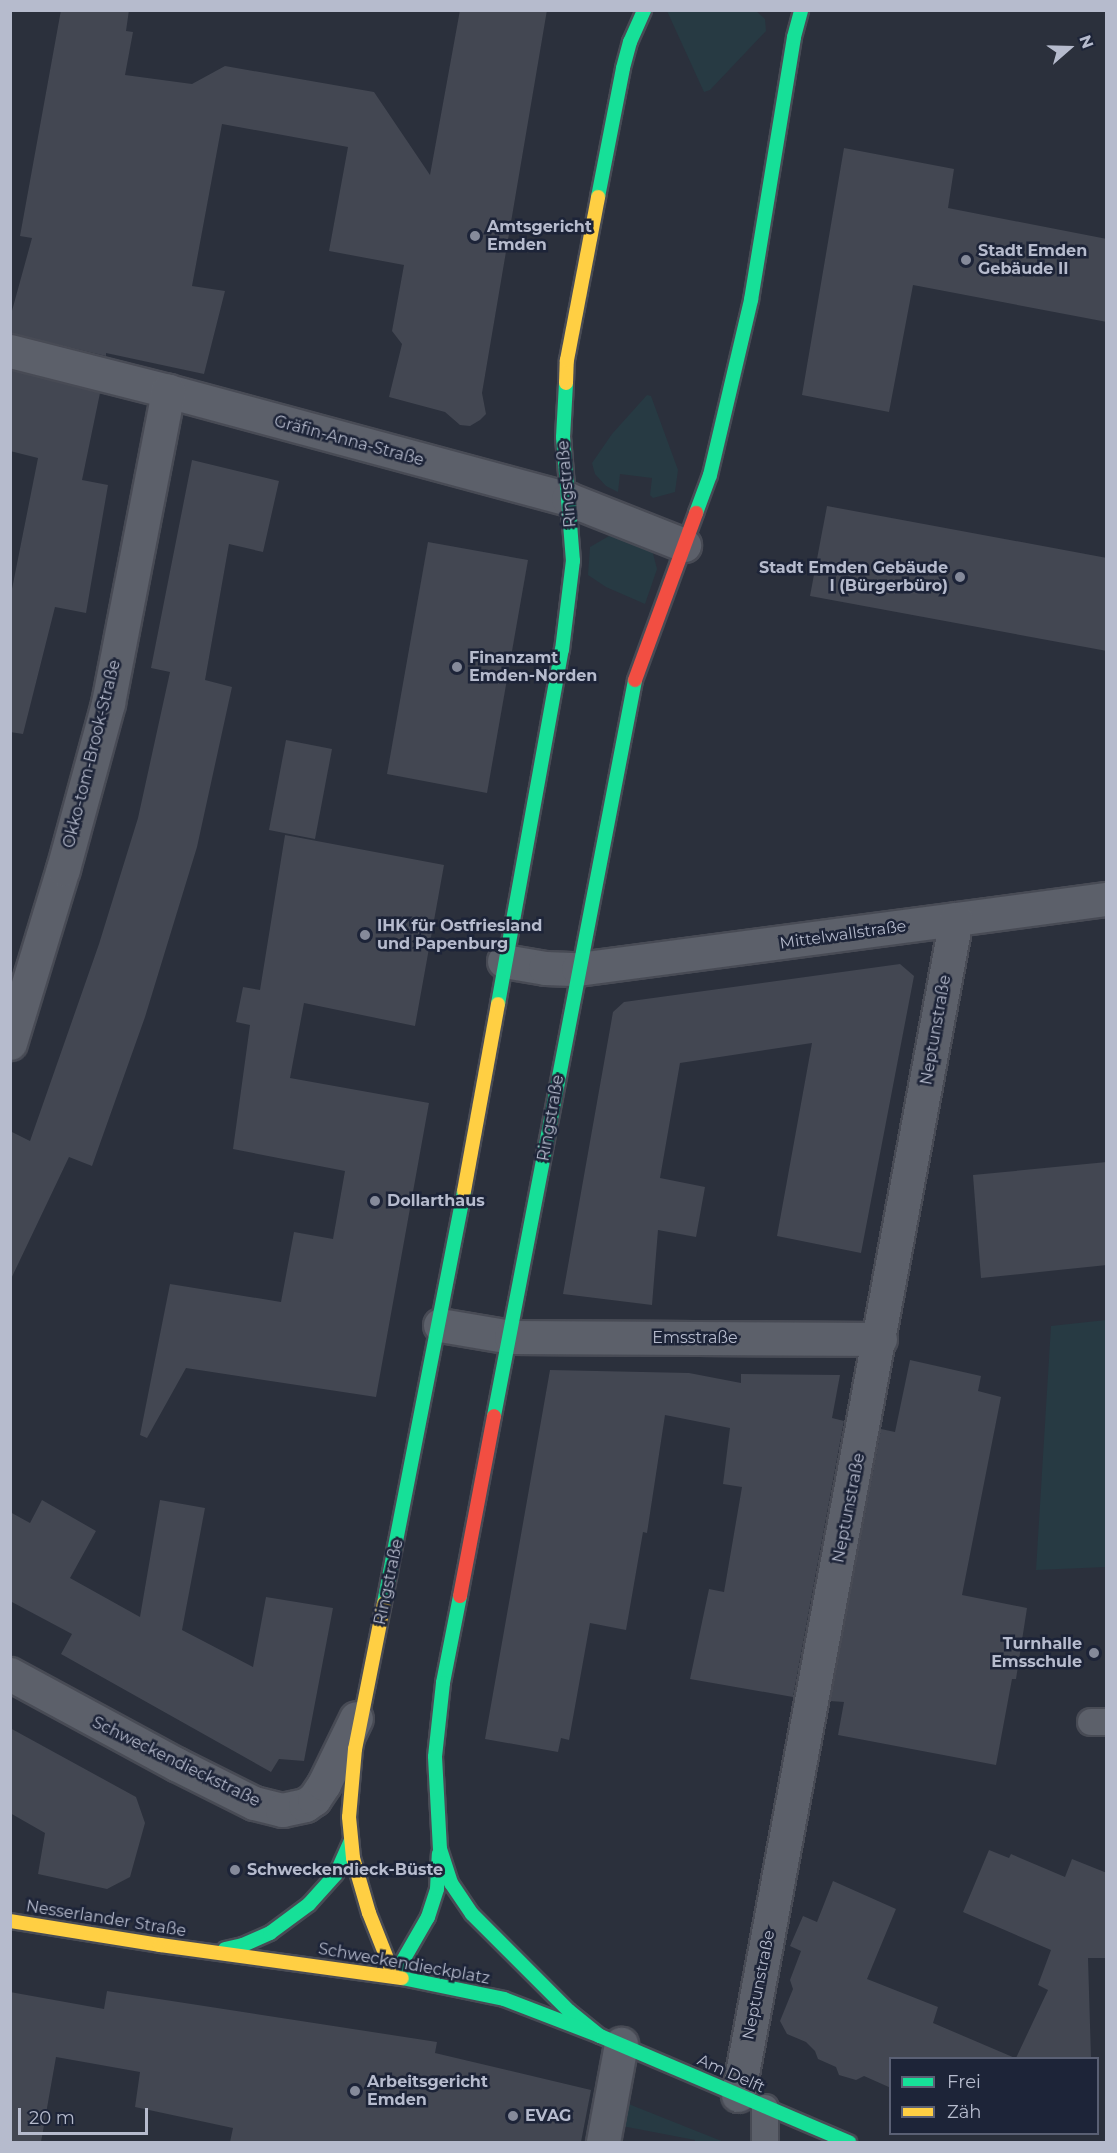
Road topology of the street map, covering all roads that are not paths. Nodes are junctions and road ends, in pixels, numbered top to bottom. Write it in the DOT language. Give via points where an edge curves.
graph roads {
  1 [pos="644,10"];
  2 [pos="784,10"];
  3 [pos="801,10"];
  4 [pos="794,37"];
  5 [pos="10,351"];
  6 [pos="168,391"];
  7 [pos="568,499"];
  8 [pos="684,545"];
  9 [pos="1107,899"];
  10 [pos="956,920"];
  11 [pos="504,962"];
  12 [pos="579,969"];
  13 [pos="10,1043"];
  14 [pos="440,1325"];
  15 [pos="511,1337"];
  16 [pos="880,1339"];
  17 [pos="10,1674"];
  18 [pos="363,1702"];
  19 [pos="351,1841"];
  20 [pos="440,1849"];
  21 [pos="10,1921"];
  22 [pos="196,1950"];
  23 [pos="394,1976"];
  24 [pos="610,2040"];
  25 [pos="752,2102"];
  26 [pos="603,2142"];
  27 [pos="765,2142"];
  28 [pos="849,2142"];
  1 -- 7 [label="street, Ringstraße" via="622,68 567,360 563,437"];
  2 -- 4 [label="street, Ringstraße"];
  3 -- 4 [label="street, Ringstraße"];
  4 -- 8 [label="street, Ringstraße" via="751,300 710,475"];
  5 -- 6 [label="street, Gräfin-Anna-Straße"];
  6 -- 7 [label="street, Gräfin-Anna-Straße"];
  6 -- 13 [label="street, Okko-tom-Brook-Straße" via="108,703"];
  7 -- 8 [label="street, Gräfin-Anna-Straße"];
  7 -- 11 [label="street, Ringstraße" via="572,581"];
  8 -- 12 [label="street, Ringstraße" via="632,688"];
  9 -- 10 [label="street, Mittelwallstraße"];
  10 -- 12 [label="street, Mittelwallstraße"];
  10 -- 16 [label="street, Neptunstraße"];
  11 -- 12 [label="street"];
  11 -- 14 [label="street, Ringstraße"];
  12 -- 15 [label="street, Ringstraße"];
  14 -- 15 [label="street"];
  14 -- 18 [label="street, Ringstraße"];
  15 -- 16 [label="street, Emsstraße"];
  15 -- 20 [label="street, Ringstraße" via="443,1683 435,1757"];
  16 -- 25 [label="street, Neptunstraße"];
  17 -- 18 [label="street, Schweckendieckstraße" via="176,1764 254,1803 282,1810 305,1805 314,1798 340,1754"];
  18 -- 19 [label="street, Ringstraße" via="349,1793"];
  19 -- 22 [label="street, Ringstraße" via="336,1874 289,1920 243,1945"];
  19 -- 23 [label="street, Ringstraße" via="360,1886"];
  20 -- 23 [label="street, Ringstraße" via="437,1889 428,1917"];
  20 -- 24 [label="street, Ringstraße" via="451,1883 472,1914 569,2011"];
  21 -- 22 [label="street, Nesserlander Straße"];
  22 -- 23 [label="street, Schweckendieckplatz"];
  23 -- 24 [label="street, Schweckendieckplatz" via="504,1999"];
  24 -- 25 [label="street, Am Delft"];
  24 -- 26 [label="street"];
  25 -- 27 [label="lane"];
  25 -- 28 [label="street, Am Delft"];
}
